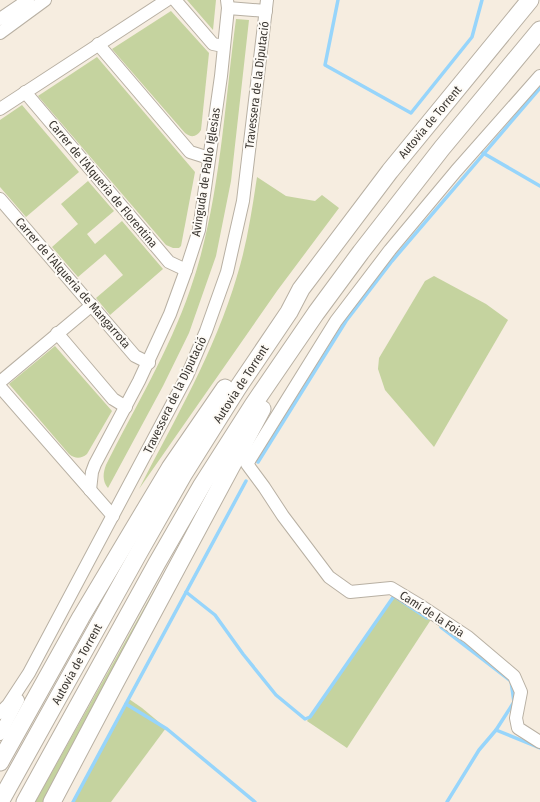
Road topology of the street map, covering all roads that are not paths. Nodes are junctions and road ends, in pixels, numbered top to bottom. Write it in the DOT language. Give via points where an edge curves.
graph roads {
  1 [pos="28,0"];
  2 [pos="45,0"];
  3 [pos="167,0"];
  4 [pos="175,0"];
  5 [pos="530,0"];
  6 [pos="228,4"];
  7 [pos="267,5"];
  8 [pos="0,19"];
  9 [pos="540,30"];
  10 [pos="0,33"];
  11 [pos="98,44"];
  12 [pos="223,46"];
  13 [pos="540,76"];
  14 [pos="25,92"];
  15 [pos="0,109"];
  16 [pos="209,158"];
  17 [pos="0,199"];
  18 [pos="186,270"];
  19 [pos="301,289"];
  20 [pos="92,305"];
  21 [pos="316,313"];
  22 [pos="57,333"];
  23 [pos="148,363"];
  24 [pos="0,382"];
  25 [pos="0,387"];
  26 [pos="126,407"];
  27 [pos="95,464"];
  28 [pos="68,466"];
  29 [pos="90,490"];
  30 [pos="113,516"];
  31 [pos="30,673"];
  32 [pos="0,713"];
  33 [pos="0,724"];
  34 [pos="0,734"];
  35 [pos="540,742"];
  36 [pos="0,762"];
  37 [pos="0,802"];
  38 [pos="25,802"];
  39 [pos="52,802"];
  1 -- 8 [label="street"];
  2 -- 10 [label="street"];
  3 -- 11 [label="street"];
  4 -- 12 [label="street" via="214,44"];
  5 -- 19 [label="highway, Autovia de Torrent" via="390,171"];
  6 -- 7 [label="street"];
  6 -- 12 [label="street, Avinguda de Pablo Iglesias"];
  7 -- 30 [label="street, Travessera de la Diputació" via="243,201 227,272 187,376"];
  9 -- 21 [label="highway, Autovia de Torrent" via="442,148"];
  11 -- 14 [label="street"];
  11 -- 16 [label="street" via="190,152"];
  12 -- 16 [label="street, Avinguda de Pablo Iglesias"];
  13 -- 35 [label="street, Camí de la Foia" via="390,250 336,321 247,464 330,577 350,592 390,588 468,637 514,676 521,692 516,718 518,728"];
  14 -- 15 [label="street"];
  14 -- 18 [label="street, Carrer de l'Alqueria de Florentina" via="169,262"];
  16 -- 18 [label="street, Avinguda de Pablo Iglesias" via="199,230"];
  17 -- 20 [label="street, Carrer de l'Alqueria de Mangarrota"];
  18 -- 23 [label="street, Avinguda de Pablo Iglesias"];
  19 -- 36 [label="highway" via="280,308 170,468 78,623"];
  19 -- 37 [label="highway, Autovia de Torrent" via="289,312 183,475"];
  20 -- 22 [label="street"];
  20 -- 23 [label="street, Carrer de l'Alqueria de Mangarrota" via="135,356"];
  21 -- 38 [label="highway, Autovia de Torrent" via="202,485"];
  21 -- 39 [label="highway"];
  22 -- 24 [label="street"];
  22 -- 26 [label="street" via="113,399"];
  23 -- 26 [label="street, Avinguda de Pablo Iglesias"];
  25 -- 28 [label="street"];
  26 -- 27 [label="street, Avinguda de Pablo Iglesias"];
  27 -- 28 [label="street" via="85,469"];
  27 -- 29 [label="street, Avinguda de Pablo Iglesias"];
  28 -- 29 [label="street"];
  29 -- 30 [label="street"];
  30 -- 31 [label="street, Travessera de la Diputació"];
  31 -- 32 [label="street, Travessera de la Diputació"];
  31 -- 34 [label="street, Travessera de la Diputació"];
  33 -- 34 [label="street"];
}
